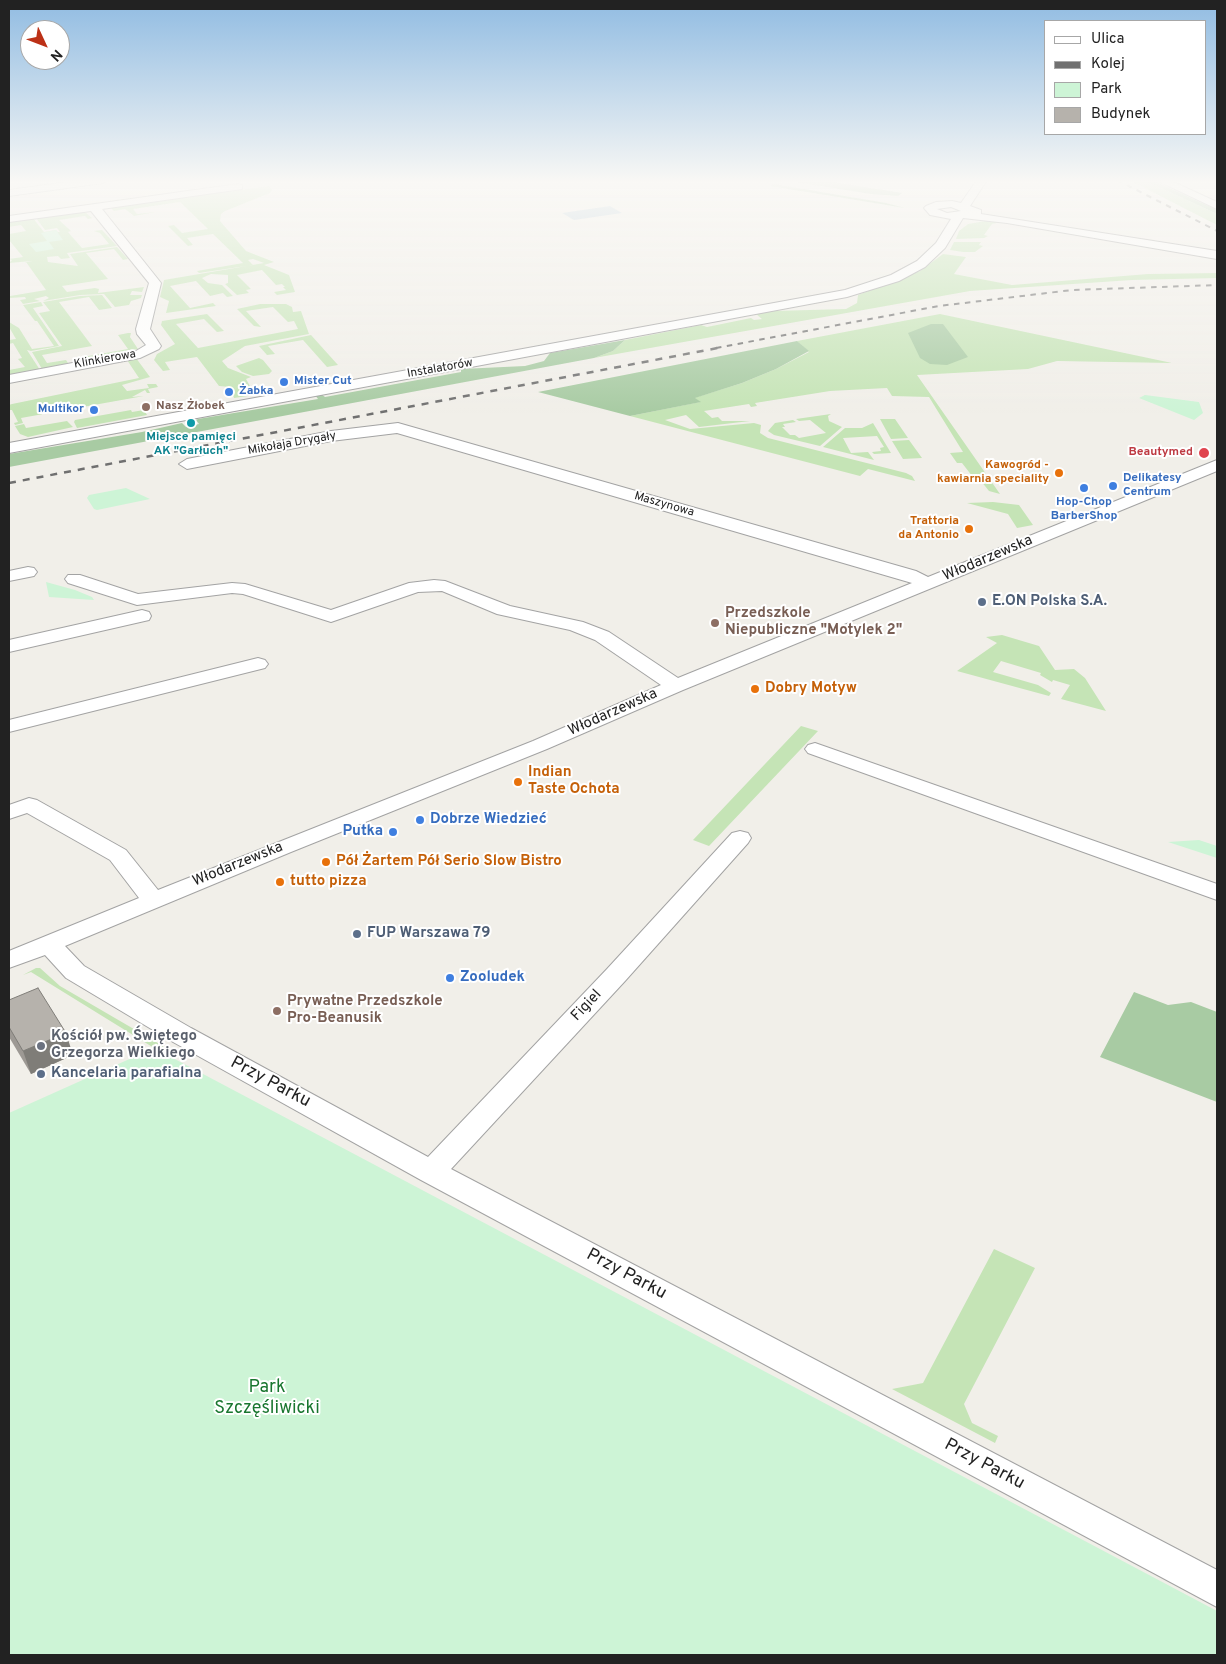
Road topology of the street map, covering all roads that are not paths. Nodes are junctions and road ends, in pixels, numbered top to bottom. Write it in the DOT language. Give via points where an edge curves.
graph roads {
  1 [pos="136,258"];
  2 [pos="928,258"];
  3 [pos="9,379"];
  4 [pos="398,428"];
  5 [pos="10,445"];
  6 [pos="187,464"];
  7 [pos="1217,464"];
  8 [pos="28,572"];
  9 [pos="9,576"];
  10 [pos="74,579"];
  11 [pos="929,584"];
  12 [pos="142,616"];
  13 [pos="9,646"];
  14 [pos="258,664"];
  15 [pos="676,686"];
  16 [pos="9,726"];
  17 [pos="815,749"];
  18 [pos="9,795"];
  19 [pos="19,809"];
  20 [pos="740,838"];
  21 [pos="1217,892"];
  22 [pos="153,900"];
  23 [pos="49,943"];
  24 [pos="9,960"];
  25 [pos="431,1172"];
  26 [pos="1217,1589"];
  1 -- 3 [label="street, Klinkierowa" via="155,285 143,329 154,346 140,354"];
  2 -- 5 [label="street, Instalatorów" via="895,278 783,307"];
  4 -- 6 [label="street, Mikołaja Drygały" via="323,438"];
  4 -- 11 [label="street, Maszynowa" via="910,575"];
  7 -- 11 [label="street, Włodarzewska"];
  8 -- 9 [label="street"];
  10 -- 15 [label="street" via="137,600 246,589 331,616 434,584 504,610 576,626 602,636"];
  11 -- 15 [label="street, Włodarzewska"];
  12 -- 13 [label="street"];
  14 -- 16 [label="street"];
  15 -- 22 [label="street, Włodarzewska" via="540,745"];
  17 -- 21 [label="street"];
  18 -- 19 [label="street"];
  19 -- 22 [label="street" via="118,855"];
  20 -- 25 [label="street, Figiel"];
  22 -- 23 [label="street, Włodarzewska"];
  23 -- 24 [label="street, Włodarzewska"];
  23 -- 25 [label="street, Przy Parku" via="68,968 93,985"];
  25 -- 26 [label="street, Przy Parku"];
}
